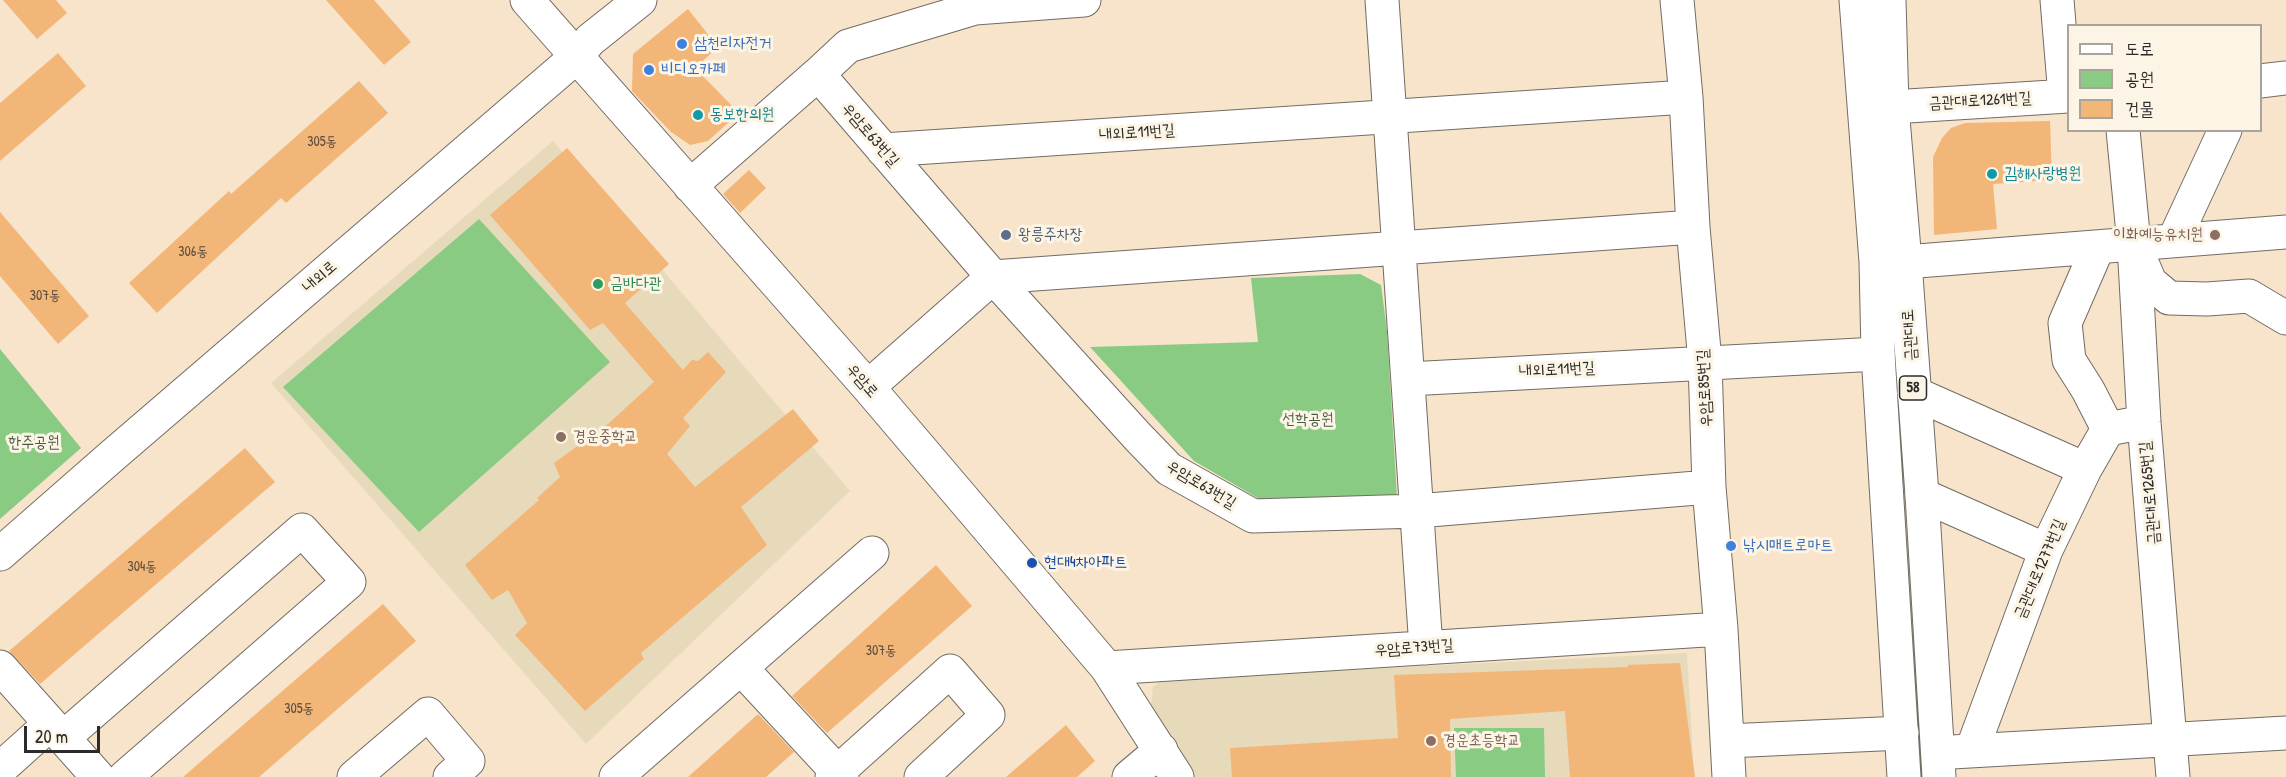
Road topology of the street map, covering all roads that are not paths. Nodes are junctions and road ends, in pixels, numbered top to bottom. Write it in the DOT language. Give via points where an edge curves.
graph roads {
  1 [pos="526,0"];
  2 [pos="640,0"];
  3 [pos="1084,0"];
  4 [pos="1382,0"];
  5 [pos="1677,0"];
  6 [pos="1856,0"];
  7 [pos="1889,0"];
  8 [pos="2057,0"];
  9 [pos="975,4"];
  10 [pos="575,58"];
  11 [pos="818,74"];
  12 [pos="2286,78"];
  13 [pos="2262,81"];
  14 [pos="2067,96"];
  15 [pos="1686,98"];
  16 [pos="1892,106"];
  17 [pos="1390,116"];
  18 [pos="2123,132"];
  19 [pos="2224,132"];
  20 [pos="883,150"];
  21 [pos="690,186"];
  22 [pos="1693,227"];
  23 [pos="2286,232"];
  24 [pos="2174,240"];
  25 [pos="2134,244"];
  26 [pos="2098,246"];
  27 [pos="1399,249"];
  28 [pos="1905,262"];
  29 [pos="993,277"];
  30 [pos="2286,318"];
  31 [pos="1878,354"];
  32 [pos="1705,362"];
  33 [pos="1408,378"];
  34 [pos="868,387"];
  35 [pos="1914,393"];
  36 [pos="2145,422"];
  37 [pos="2108,429"];
  38 [pos="2085,469"];
  39 [pos="1709,487"];
  40 [pos="1922,495"];
  41 [pos="1417,511"];
  42 [pos="2046,550"];
  43 [pos="872,553"];
  44 [pos="0,555"];
  45 [pos="1721,629"];
  46 [pos="1426,648"];
  47 [pos="0,667"];
  48 [pos="741,668"];
  49 [pos="1107,668"];
  50 [pos="57,731"];
  51 [pos="1902,733"];
  52 [pos="2286,733"];
  53 [pos="1727,741"];
  54 [pos="2170,741"];
  55 [pos="1972,750"];
  56 [pos="1169,764"];
  57 [pos="1938,766"];
  58 [pos="0,769"];
  59 [pos="837,775"];
  60 [pos="103,776"];
  61 [pos="354,777"];
  62 [pos="450,777"];
  63 [pos="616,777"];
  64 [pos="921,777"];
  65 [pos="1129,777"];
  66 [pos="1729,777"];
  67 [pos="1904,777"];
  68 [pos="2174,777"];
  1 -- 10 [label="street, 우암로"];
  2 -- 10 [label="street, 내외로"];
  3 -- 9 [label="street"];
  4 -- 17 [label="street"];
  5 -- 15 [label="street, 우암로85번길"];
  6 -- 31 [label="street, 금관대로 / 58" via="1876,262"];
  7 -- 16 [label="street, 금관대로 / 58"];
  8 -- 14 [label="street"];
  9 -- 11 [label="street" via="848,46"];
  10 -- 21 [label="street, 우암로"];
  10 -- 44 [label="street, 내외로"];
  11 -- 20 [label="street, 우암로63번길"];
  11 -- 21 [label="street"];
  12 -- 13 [label="street"];
  14 -- 16 [label="street, 금관대로1261번길"];
  15 -- 17 [label="street, 내외로11번길"];
  15 -- 22 [label="street, 우암로85번길"];
  16 -- 28 [label="street, 금관대로 / 58"];
  17 -- 20 [label="street, 내외로11번길"];
  17 -- 27 [label="street"];
  18 -- 25 [label="street, 금관대로1265번길"];
  19 -- 24 [label="street"];
  20 -- 29 [label="street, 우암로63번길"];
  21 -- 34 [label="street, 우암로"];
  22 -- 27 [label="street"];
  22 -- 32 [label="street, 우암로85번길"];
  23 -- 24 [label="street"];
  24 -- 25 [label="street"];
  25 -- 26 [label="street"];
  25 -- 30 [label="street" via="2150,282 2169,298 2248,296"];
  25 -- 36 [label="street, 금관대로1265번길"];
  26 -- 28 [label="street"];
  26 -- 37 [label="street" via="2066,323 2069,360"];
  27 -- 29 [label="street"];
  27 -- 33 [label="street"];
  28 -- 35 [label="street, 금관대로 / 58"];
  29 -- 34 [label="street"];
  29 -- 41 [label="street, 우암로63번길" via="1169,469 1253,516"];
  31 -- 32 [label="street, 내외로11번길"];
  31 -- 51 [label="street, 금관대로 / 58"];
  32 -- 33 [label="street, 내외로11번길"];
  32 -- 39 [label="street, 우암로85번길"];
  33 -- 41 [label="street"];
  34 -- 49 [label="street, 우암로"];
  35 -- 38 [label="street"];
  35 -- 40 [label="street, 금관대로 / 58"];
  36 -- 37 [label="street"];
  36 -- 54 [label="street, 금관대로1265번길"];
  37 -- 38 [label="street, 금관대로1277번길"];
  38 -- 42 [label="street, 금관대로1277번길"];
  39 -- 41 [label="street"];
  39 -- 45 [label="street, 우암로85번길"];
  40 -- 42 [label="street"];
  40 -- 57 [label="street, 금관대로 / 58"];
  41 -- 46 [label="street"];
  42 -- 55 [label="street, 금관대로1277번길"];
  43 -- 48 [label="street"];
  45 -- 46 [label="street, 우암로73번길"];
  45 -- 53 [label="street, 우암로85번길"];
  46 -- 49 [label="street, 우암로73번길"];
  47 -- 50 [label="street"];
  48 -- 59 [label="street"];
  48 -- 63 [label="street"];
  49 -- 56 [label="street, 우암로"];
  50 -- 58 [label="street"];
  50 -- 60 [label="street"];
  50 -- 60 [label="street" via="302,530 349,582"];
  51 -- 53 [label="street"];
  51 -- 67 [label="street, 금관대로 / 58"];
  52 -- 54 [label="street"];
  53 -- 66 [label="street, 우암로85번길"];
  54 -- 55 [label="street"];
  54 -- 68 [label="street, 금관대로1265번길"];
  55 -- 57 [label="street"];
  56 -- 65 [label="street"];
  59 -- 64 [label="street" via="950,670 988,715"];
  61 -- 62 [label="street" via="428,714 468,761"];
}
